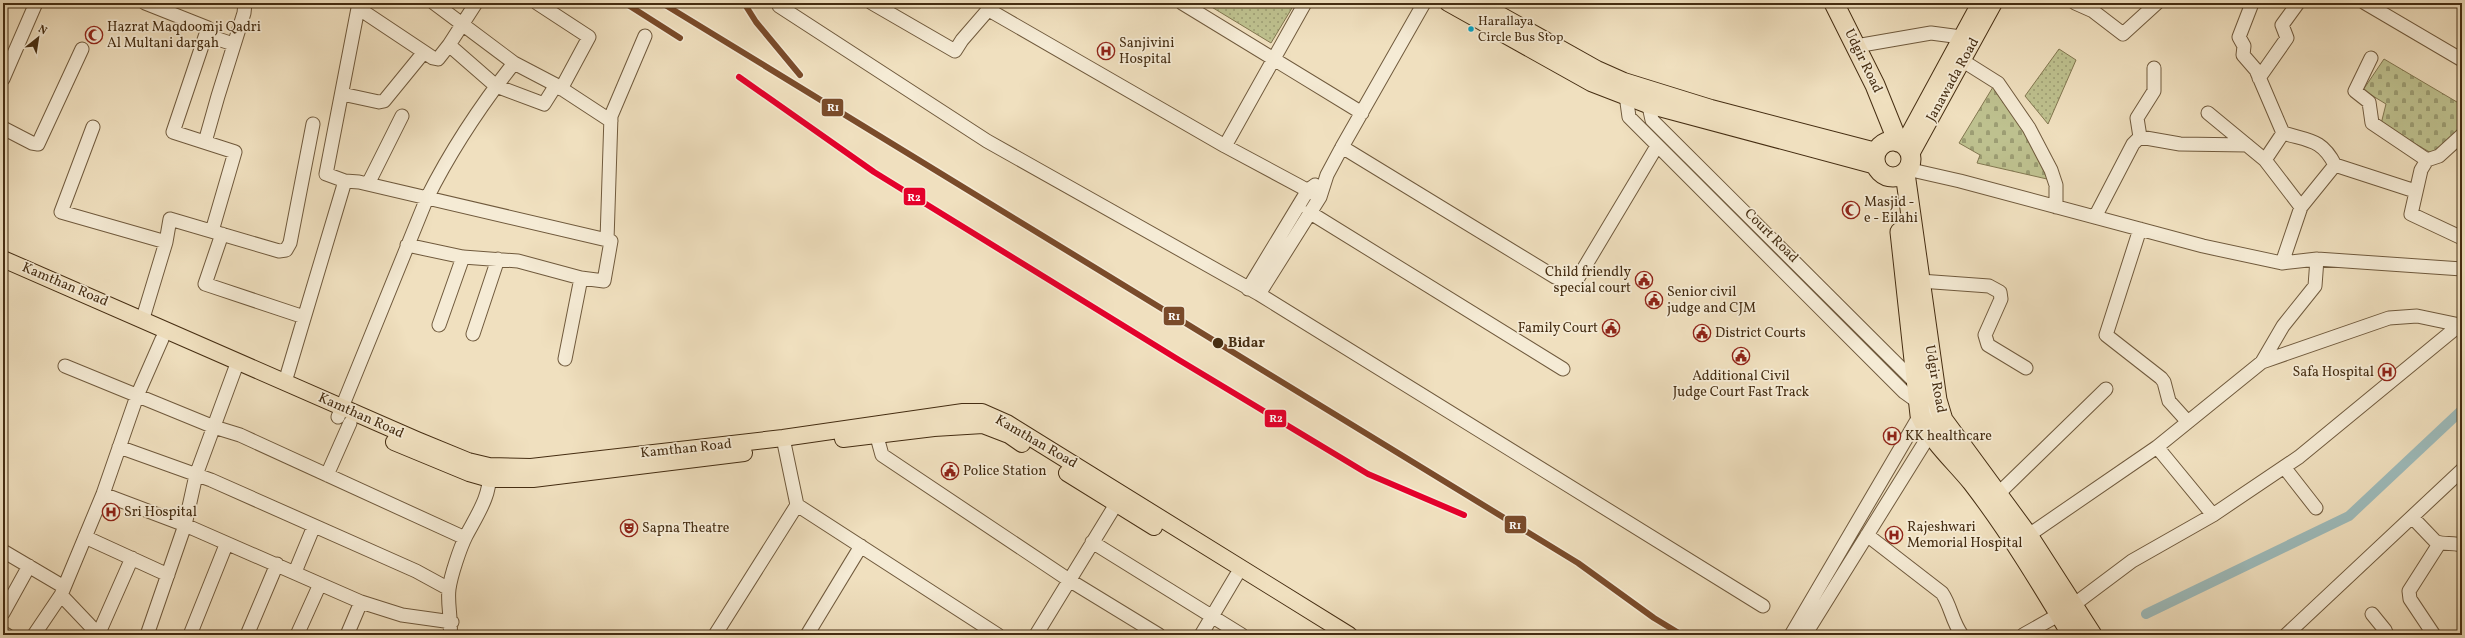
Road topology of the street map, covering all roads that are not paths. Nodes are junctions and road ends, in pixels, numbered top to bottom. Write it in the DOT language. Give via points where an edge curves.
graph roads {
  1 [pos="36,3"];
  2 [pos="145,3"];
  3 [pos="245,3"];
  4 [pos="434,3"];
  5 [pos="476,3"];
  6 [pos="537,3"];
  7 [pos="872,3"];
  8 [pos="1182,3"];
  9 [pos="1305,3"];
  10 [pos="1424,3"];
  11 [pos="1448,3"];
  12 [pos="1479,3"];
  13 [pos="1824,3"];
  14 [pos="1834,3"];
  15 [pos="1980,3"];
  16 [pos="1994,3"];
  17 [pos="2075,3"];
  18 [pos="2157,3"];
  19 [pos="2249,3"];
  20 [pos="2298,3"];
  21 [pos="2365,3"];
  22 [pos="359,5"];
  23 [pos="779,6"];
  24 [pos="992,6"];
  25 [pos="2095,7"];
  26 [pos="462,23"];
  27 [pos="206,35"];
  28 [pos="645,36"];
  29 [pos="1961,37"];
  30 [pos="233,44"];
  31 [pos="449,45"];
  32 [pos="1856,46"];
  33 [pos="82,49"];
  34 [pos="424,52"];
  35 [pos="8,54"];
  36 [pos="2371,58"];
  37 [pos="1274,60"];
  38 [pos="2462,60"];
  39 [pos="1963,61"];
  40 [pos="514,63"];
  41 [pos="2154,68"];
  42 [pos="2259,78"];
  43 [pos="3,79"];
  44 [pos="1624,81"];
  45 [pos="496,86"];
  46 [pos="558,87"];
  47 [pos="1646,88"];
  48 [pos="342,94"];
  49 [pos="1627,97"];
  50 [pos="1648,105"];
  51 [pos="1362,113"];
  52 [pos="2208,113"];
  53 [pos="402,116"];
  54 [pos="611,121"];
  55 [pos="313,124"];
  56 [pos="93,127"];
  57 [pos="3,128"];
  58 [pos="2283,132"];
  59 [pos="2462,135"];
  60 [pos="2140,137"];
  61 [pos="206,142"];
  62 [pos="2247,145"];
  63 [pos="1225,146"];
  64 [pos="1657,146"];
  65 [pos="1342,147"];
  66 [pos="1895,158"];
  67 [pos="2265,160"];
  68 [pos="2427,160"];
  69 [pos="2335,165"];
  70 [pos="346,180"];
  71 [pos="368,184"];
  72 [pos="2415,191"];
  73 [pos="1314,194"];
  74 [pos="428,198"];
  75 [pos="2056,207"];
  76 [pos="2301,207"];
  77 [pos="1309,212"];
  78 [pos="2095,217"];
  79 [pos="1754,222"];
  80 [pos="2140,229"];
  81 [pos="1743,230"];
  82 [pos="217,233"];
  83 [pos="2462,238"];
  84 [pos="607,240"];
  85 [pos="166,242"];
  86 [pos="407,245"];
  87 [pos="463,257"];
  88 [pos="3,258"];
  89 [pos="498,259"];
  90 [pos="2317,259"];
  91 [pos="2282,263"];
  92 [pos="2462,269"];
  93 [pos="3,271"];
  94 [pos="581,278"];
  95 [pos="1920,280"];
  96 [pos="1253,291"];
  97 [pos="304,317"];
  98 [pos="143,318"];
  99 [pos="2461,324"];
  100 [pos="439,325"];
  101 [pos="473,334"];
  102 [pos="162,339"];
  103 [pos="565,359"];
  104 [pos="2262,362"];
  105 [pos="64,366"];
  106 [pos="236,366"];
  107 [pos="2026,368"];
  108 [pos="1563,369"];
  109 [pos="284,382"];
  110 [pos="1917,383"];
  111 [pos="2106,389"];
  112 [pos="137,396"];
  113 [pos="1937,400"];
  114 [pos="1919,409"];
  115 [pos="343,416"];
  116 [pos="2187,421"];
  117 [pos="214,427"];
  118 [pos="1937,427"];
  119 [pos="875,430"];
  120 [pos="784,443"];
  121 [pos="119,447"];
  122 [pos="2157,447"];
  123 [pos="2284,467"];
  124 [pos="2462,470"];
  125 [pos="490,472"];
  126 [pos="196,475"];
  127 [pos="327,475"];
  128 [pos="103,494"];
  129 [pos="1998,494"];
  130 [pos="1119,500"];
  131 [pos="797,505"];
  132 [pos="2316,508"];
  133 [pos="2213,515"];
  134 [pos="2412,517"];
  135 [pos="185,525"];
  136 [pos="314,526"];
  137 [pos="1867,535"];
  138 [pos="85,537"];
  139 [pos="465,538"];
  140 [pos="2021,540"];
  141 [pos="1092,542"];
  142 [pos="2439,544"];
  143 [pos="226,545"];
  144 [pos="861,546"];
  145 [pos="2462,546"];
  146 [pos="3,551"];
  147 [pos="132,558"];
  148 [pos="277,564"];
  149 [pos="29,566"];
  150 [pos="295,572"];
  151 [pos="168,575"];
  152 [pos="1236,576"];
  153 [pos="1069,580"];
  154 [pos="320,584"];
  155 [pos="449,589"];
  156 [pos="62,591"];
  157 [pos="361,602"];
  158 [pos="1763,606"];
  159 [pos="2066,610"];
  160 [pos="3,613"];
  161 [pos="2372,614"];
  162 [pos="1212,617"];
  163 [pos="452,622"];
  164 [pos="3,633"];
  165 [pos="2383,633"];
  166 [pos="8,635"];
  167 [pos="34,635"];
  168 [pos="99,635"];
  169 [pos="147,635"];
  170 [pos="190,635"];
  171 [pos="247,635"];
  172 [pos="298,635"];
  173 [pos="347,635"];
  174 [pos="450,635"];
  175 [pos="715,635"];
  176 [pos="807,635"];
  177 [pos="998,635"];
  178 [pos="1036,635"];
  179 [pos="1159,635"];
  180 [pos="1201,635"];
  181 [pos="1242,635"];
  182 [pos="1329,635"];
  183 [pos="1349,635"];
  184 [pos="1791,635"];
  185 [pos="1805,635"];
  186 [pos="1962,635"];
  187 [pos="2023,635"];
  188 [pos="2072,635"];
  189 [pos="2092,635"];
  190 [pos="2286,635"];
  191 [pos="2434,635"];
  1 -- 35 [label="street"];
  2 -- 27 [label="street" via="208,28"];
  3 -- 30 [label="street"];
  4 -- 26 [label="street"];
  5 -- 26 [label="street"];
  6 -- 46 [label="street" via="589,37"];
  7 -- 24 [label="street" via="955,51"];
  8 -- 37 [label="street"];
  9 -- 37 [label="street"];
  10 -- 51 [label="street"];
  11 -- 49 [label="main road" via="1591,83"];
  12 -- 44 [label="main road"];
  13 -- 66 [label="highway, Udgir Road" via="1870,98"];
  14 -- 32 [label="highway, Udgir Road"];
  15 -- 29 [label="main road, Janawada Road"];
  16 -- 39 [label="main road, Janawada Road"];
  17 -- 25 [label="street"];
  18 -- 25 [label="street" via="2123,34"];
  19 -- 42 [label="street" via="2251,6 2239,37 2244,46 2243,55"];
  20 -- 42 [label="street" via="2282,25 2286,38"];
  21 -- 38 [label="street"];
  22 -- 34 [label="street"];
  22 -- 48 [label="street"];
  23 -- 96 [label="street" via="987,141"];
  24 -- 63 [label="street"];
  26 -- 31 [label="street"];
  26 -- 40 [label="street"];
  27 -- 30 [label="street"];
  27 -- 61 [label="street" via="173,132"];
  28 -- 54 [label="street"];
  29 -- 32 [label="street" via="1931,33"];
  29 -- 66 [label="main road, Janawada Road"];
  30 -- 61 [label="street"];
  31 -- 34 [label="street" via="438,59"];
  31 -- 45 [label="street"];
  32 -- 66 [label="highway, Udgir Road" via="1875,85"];
  33 -- 57 [label="street" via="38,144"];
  34 -- 48 [label="street" via="384,101"];
  35 -- 43 [label="street"];
  36 -- 68 [label="street" via="2355,91 2369,102 2372,123"];
  37 -- 51 [label="street"];
  37 -- 63 [label="street"];
  39 -- 66 [label="main road, Janawada Road"];
  39 -- 75 [label="street" via="1998,83 2029,128 2051,170 2056,185"];
  40 -- 45 [label="street"];
  40 -- 46 [label="street"];
  41 -- 60 [label="street" via="2154,91 2136,123"];
  42 -- 58 [label="street"];
  44 -- 47 [label="main road"];
  44 -- 49 [label="street, Court Road"];
  45 -- 46 [label="street" via="544,104"];
  45 -- 74 [label="street" via="443,166"];
  46 -- 54 [label="street"];
  47 -- 50 [label="street"];
  47 -- 66 [label="main road"];
  48 -- 70 [label="street" via="326,174"];
  49 -- 50 [label="main road"];
  49 -- 64 [label="street, Court Road" via="1629,117"];
  50 -- 66 [label="main road"];
  50 -- 79 [label="street" via="1652,120"];
  51 -- 65 [label="street"];
  52 -- 62 [label="street"];
  53 -- 71 [label="street"];
  54 -- 84 [label="street"];
  55 -- 82 [label="street" via="290,244 286,250 279,251"];
  56 -- 85 [label="street" via="61,212"];
  58 -- 67 [label="street"];
  58 -- 69 [label="street" via="2321,144"];
  59 -- 68 [label="street" via="2440,156"];
  60 -- 62 [label="street" via="2180,144"];
  60 -- 78 [label="street" via="2133,144"];
  61 -- 82 [label="street" via="235,152"];
  62 -- 67 [label="street"];
  63 -- 73 [label="street"];
  64 -- 65 [label="street" via="1578,278 1566,281 1555,277"];
  64 -- 81 [label="street, Court Road"];
  65 -- 73 [label="street"];
  66 -- 75 [label="street"];
  66 -- 95 [label="highway, Udgir Road"];
  66 -- 110 [label="highway, Udgir Road"];
  67 -- 76 [label="street"];
  68 -- 72 [label="street"];
  69 -- 72 [label="street"];
  69 -- 76 [label="street"];
  70 -- 71 [label="street"];
  70 -- 97 [label="street"];
  71 -- 74 [label="street"];
  72 -- 83 [label="street" via="2411,214"];
  73 -- 77 [label="street"];
  73 -- 96 [label="street"];
  74 -- 84 [label="street"];
  74 -- 86 [label="street"];
  75 -- 78 [label="street"];
  76 -- 91 [label="street"];
  77 -- 96 [label="street"];
  77 -- 108 [label="street"];
  78 -- 80 [label="street"];
  79 -- 81 [label="street"];
  79 -- 110 [label="street"];
  80 -- 91 [label="street"];
  80 -- 116 [label="street" via="2106,334 2161,378 2169,401"];
  81 -- 114 [label="street, Court Road"];
  82 -- 85 [label="street" via="170,219"];
  82 -- 97 [label="street" via="205,284"];
  84 -- 94 [label="street" via="611,241 604,281"];
  85 -- 98 [label="street"];
  86 -- 87 [label="street"];
  86 -- 115 [label="street"];
  87 -- 89 [label="street"];
  87 -- 100 [label="street"];
  88 -- 98 [label="main road, Kamthan Road"];
  89 -- 94 [label="street" via="518,260"];
  89 -- 101 [label="street"];
  90 -- 91 [label="street"];
  90 -- 92 [label="street"];
  90 -- 104 [label="street" via="2315,286 2283,326"];
  93 -- 102 [label="main road, Kamthan Road"];
  94 -- 103 [label="street"];
  95 -- 107 [label="street" via="1989,286 2000,292 2001,299 1985,340 1988,345"];
  95 -- 113 [label="highway, Udgir Road"];
  96 -- 158 [label="street"];
  97 -- 109 [label="street"];
  98 -- 106 [label="main road, Kamthan Road"];
  99 -- 104 [label="street" via="2417,316 2390,318"];
  99 -- 123 [label="street"];
  102 -- 106 [label="main road, Kamthan Road"];
  102 -- 112 [label="street"];
  104 -- 116 [label="street"];
  105 -- 112 [label="street"];
  106 -- 109 [label="main road, Kamthan Road"];
  106 -- 115 [label="main road, Kamthan Road"];
  106 -- 117 [label="street"];
  109 -- 115 [label="main road, Kamthan Road"];
  110 -- 113 [label="street"];
  110 -- 114 [label="highway, Udgir Road"];
  111 -- 129 [label="street"];
  112 -- 117 [label="street"];
  112 -- 121 [label="street"];
  113 -- 118 [label="highway, Udgir Road"];
  114 -- 118 [label="highway, Udgir Road"];
  114 -- 184 [label="street"];
  115 -- 125 [label="main road, Kamthan Road" via="431,446"];
  115 -- 127 [label="street"];
  116 -- 122 [label="street"];
  117 -- 126 [label="street"];
  117 -- 127 [label="street" via="240,435"];
  118 -- 129 [label="highway, Udgir Road"];
  118 -- 137 [label="street"];
  118 -- 140 [label="highway, Udgir Road" via="1972,482"];
  119 -- 120 [label="main road, Kamthan Road"];
  119 -- 130 [label="main road, Kamthan Road" via="932,415 982,412 1007,422"];
  119 -- 153 [label="street" via="882,455"];
  120 -- 125 [label="main road, Kamthan Road" via="615,463 531,466"];
  120 -- 131 [label="street"];
  121 -- 126 [label="street"];
  121 -- 128 [label="street"];
  122 -- 133 [label="street"];
  122 -- 140 [label="street"];
  123 -- 132 [label="street"];
  123 -- 133 [label="street"];
  124 -- 134 [label="street"];
  125 -- 139 [label="street" via="484,504"];
  126 -- 135 [label="street"];
  126 -- 136 [label="street"];
  127 -- 139 [label="street"];
  128 -- 135 [label="street"];
  128 -- 138 [label="street"];
  129 -- 140 [label="highway, Udgir Road"];
  130 -- 141 [label="street"];
  130 -- 152 [label="main road, Kamthan Road"];
  130 -- 183 [label="main road, Kamthan Road"];
  131 -- 144 [label="street"];
  131 -- 175 [label="street"];
  133 -- 159 [label="street" via="2132,561"];
  134 -- 142 [label="street"];
  134 -- 190 [label="street"];
  135 -- 143 [label="street"];
  135 -- 151 [label="street"];
  136 -- 150 [label="street"];
  136 -- 155 [label="street" via="416,571"];
  137 -- 185 [label="street"];
  137 -- 186 [label="street" via="1942,594"];
  138 -- 147 [label="street"];
  138 -- 156 [label="street"];
  139 -- 155 [label="street"];
  140 -- 159 [label="highway, Udgir Road"];
  141 -- 153 [label="street"];
  141 -- 162 [label="street"];
  142 -- 145 [label="street" via="2456,543"];
  142 -- 191 [label="street" via="2410,591 2410,599"];
  143 -- 148 [label="street"];
  143 -- 170 [label="street"];
  144 -- 176 [label="street"];
  144 -- 177 [label="street"];
  146 -- 149 [label="street"];
  147 -- 151 [label="street"];
  147 -- 168 [label="street"];
  148 -- 150 [label="street"];
  148 -- 171 [label="street"];
  149 -- 156 [label="street"];
  149 -- 160 [label="street"];
  150 -- 154 [label="street"];
  151 -- 169 [label="street"];
  152 -- 162 [label="street"];
  152 -- 182 [label="main road, Kamthan Road"];
  153 -- 178 [label="street"];
  153 -- 179 [label="street"];
  154 -- 157 [label="street"];
  154 -- 172 [label="street"];
  155 -- 163 [label="street"];
  156 -- 167 [label="street"];
  156 -- 168 [label="street"];
  157 -- 163 [label="street" via="402,616"];
  157 -- 173 [label="street"];
  159 -- 187 [label="street"];
  159 -- 188 [label="highway, Udgir Road"];
  159 -- 189 [label="highway, Udgir Road"];
  161 -- 165 [label="street"];
  162 -- 180 [label="street"];
  162 -- 181 [label="street"];
  163 -- 174 [label="street"];
  164 -- 166 [label="street"];
}
